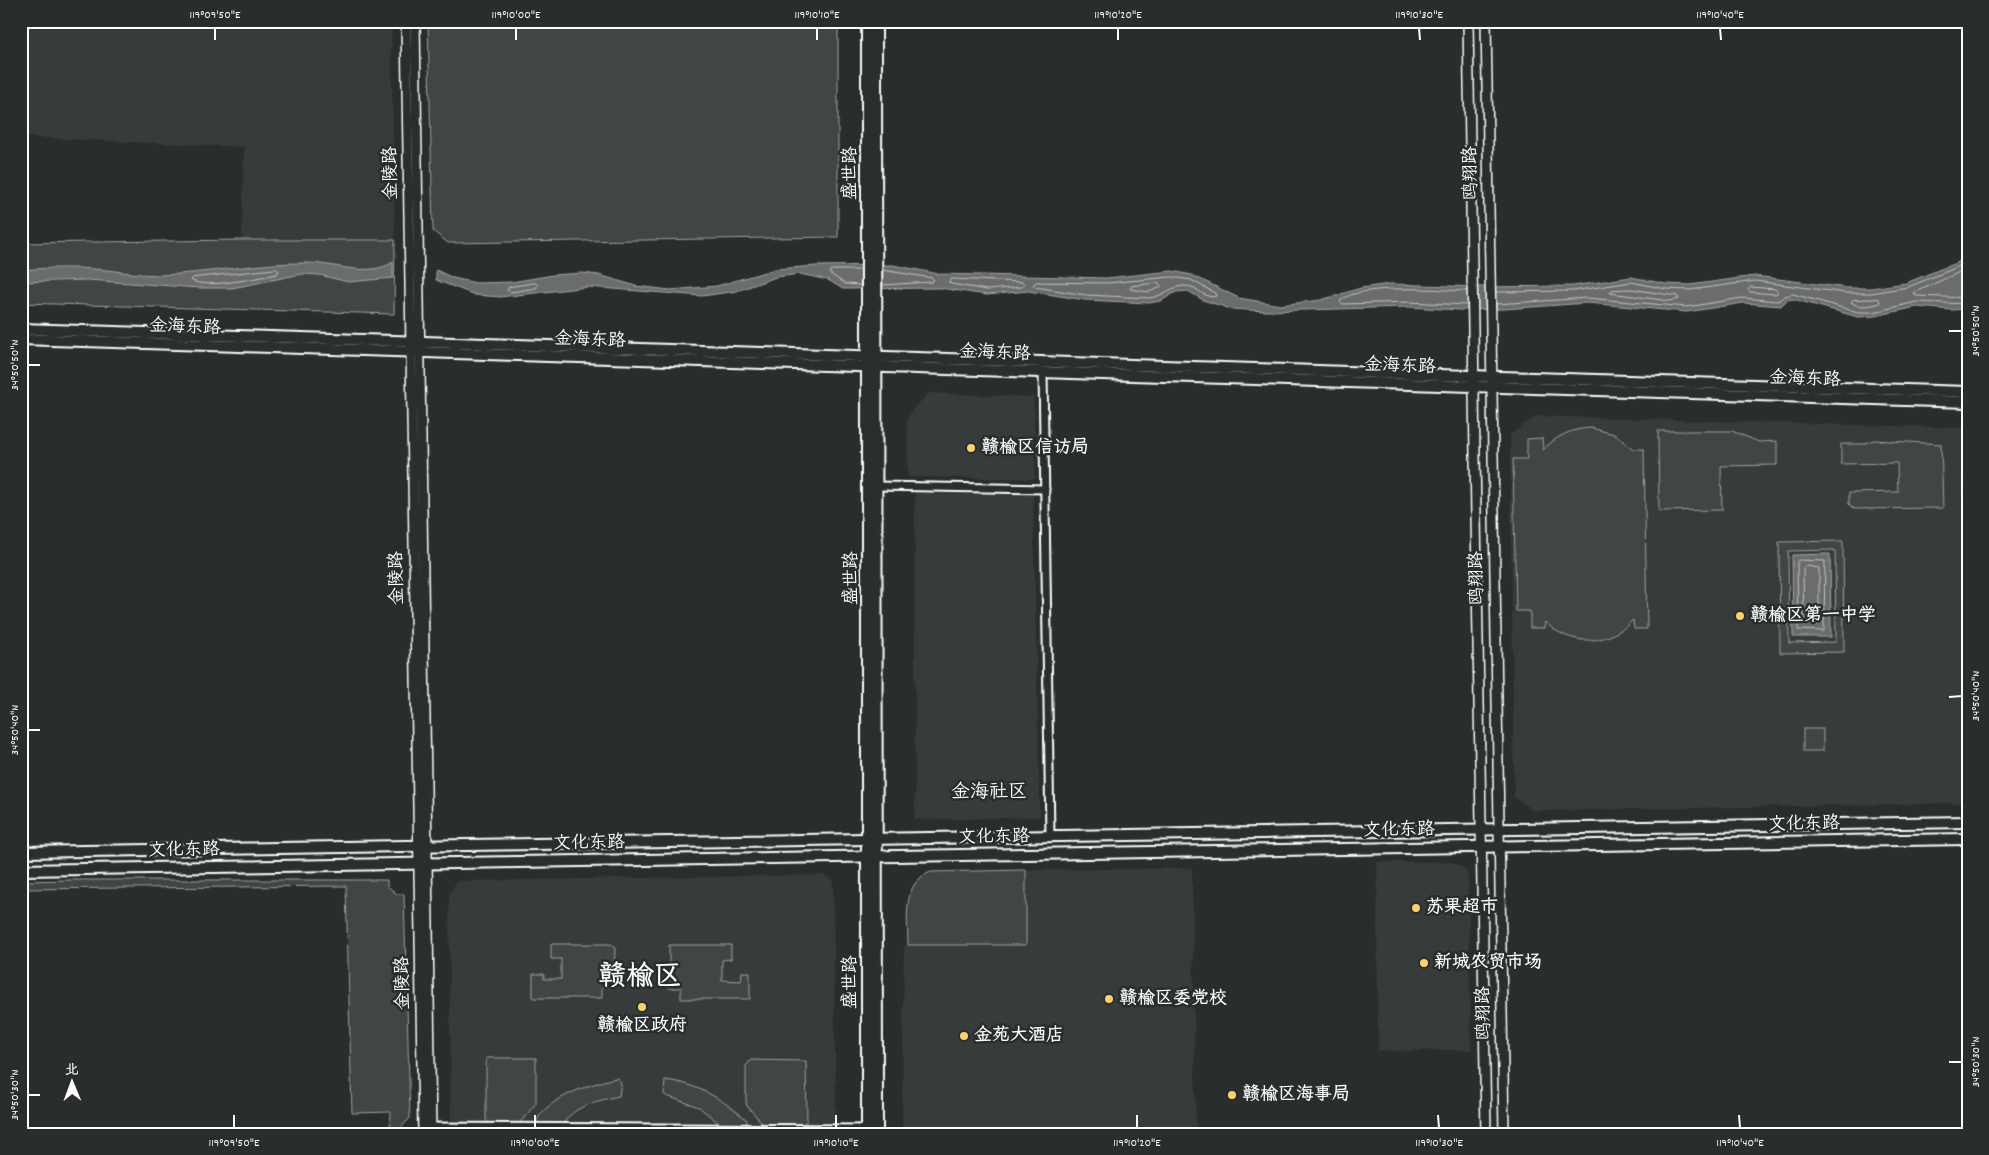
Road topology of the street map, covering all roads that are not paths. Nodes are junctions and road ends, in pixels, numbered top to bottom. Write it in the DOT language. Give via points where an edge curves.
graph roads {
  1 [pos="406,21"];
  2 [pos="415,21"];
  3 [pos="867,21"];
  4 [pos="876,21"];
  5 [pos="1468,21"];
  6 [pos="1486,21"];
  7 [pos="21,329"];
  8 [pos="21,339"];
  9 [pos="415,347"];
  10 [pos="872,361"];
  11 [pos="1044,372"];
  12 [pos="1474,381"];
  13 [pos="1492,382"];
  14 [pos="1968,392"];
  15 [pos="1968,402"];
  16 [pos="877,486"];
  17 [pos="1045,489"];
  18 [pos="1968,822"];
  19 [pos="1481,829"];
  20 [pos="1499,829"];
  21 [pos="1050,836"];
  22 [pos="873,839"];
  23 [pos="1968,839"];
  24 [pos="423,846"];
  25 [pos="1481,846"];
  26 [pos="1499,846"];
  27 [pos="21,852"];
  28 [pos="872,856"];
  29 [pos="423,863"];
  30 [pos="21,870"];
  31 [pos="427,1130"];
  32 [pos="872,1132"];
  33 [pos="1486,1134"];
  34 [pos="1504,1134"];
  1 -- 9 [label="street, 金陵路"];
  2 -- 9 [label="street, 金陵路"];
  3 -- 10 [label="main road, 盛世路"];
  4 -- 10 [label="main road, 盛世路"];
  5 -- 12 [label="street, 鸥翔路"];
  6 -- 13 [label="street, 鸥翔路"];
  7 -- 9 [label="main road, 金海东路"];
  8 -- 9 [label="main road, 金海东路"];
  9 -- 10 [label="main road, 金海东路"];
  9 -- 24 [label="street, 金陵路"];
  10 -- 11 [label="main road, 金海东路"];
  10 -- 12 [label="main road, 金海东路"];
  10 -- 16 [label="main road, 盛世路"];
  10 -- 22 [label="main road, 盛世路"];
  11 -- 12 [label="main road, 金海东路"];
  11 -- 17 [label="street"];
  12 -- 13 [label="main road, 金海东路"];
  12 -- 19 [label="street, 鸥翔路"];
  13 -- 14 [label="main road, 金海东路"];
  13 -- 15 [label="main road, 金海东路"];
  13 -- 20 [label="street, 鸥翔路"];
  16 -- 17 [label="street"];
  16 -- 22 [label="main road, 盛世路"];
  17 -- 21 [label="street"];
  18 -- 20 [label="main road, 文化东路"];
  19 -- 20 [label="main road, 文化东路"];
  19 -- 21 [label="main road, 文化东路"];
  19 -- 25 [label="street, 鸥翔路"];
  20 -- 26 [label="street, 鸥翔路"];
  21 -- 22 [label="main road, 文化东路"];
  22 -- 24 [label="main road, 文化东路"];
  22 -- 28 [label="main road, 盛世路"];
  23 -- 26 [label="main road, 文化东路"];
  24 -- 27 [label="main road, 文化东路"];
  24 -- 29 [label="street, 金陵路"];
  25 -- 26 [label="main road, 文化东路"];
  25 -- 28 [label="main road, 文化东路"];
  25 -- 33 [label="street, 鸥翔路"];
  26 -- 34 [label="street, 鸥翔路"];
  28 -- 29 [label="main road, 文化东路"];
  28 -- 32 [label="main road, 盛世路"];
  29 -- 30 [label="main road, 文化东路"];
  29 -- 31 [label="street, 金陵路"];
  31 -- 32 [label="street"];
}
